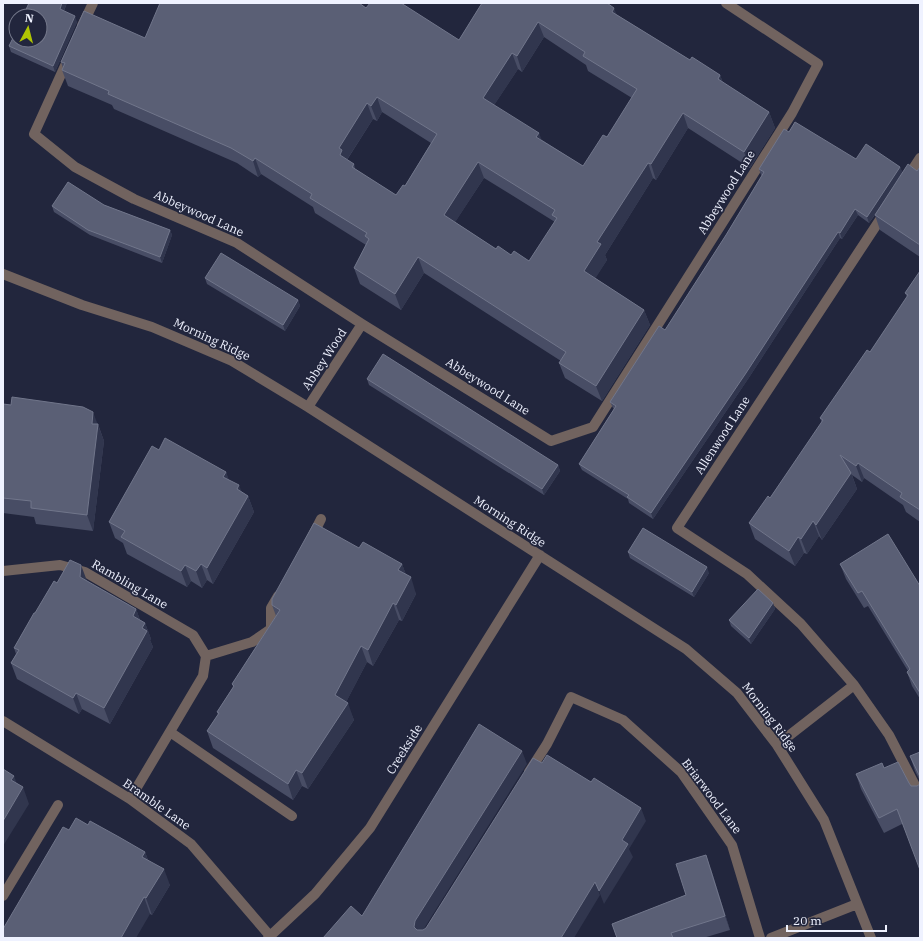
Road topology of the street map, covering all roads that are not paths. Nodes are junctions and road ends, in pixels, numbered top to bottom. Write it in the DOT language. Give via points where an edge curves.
graph roads {
  1 [pos="93,3"];
  2 [pos="726,3"];
  3 [pos="80,32"];
  4 [pos="73,47"];
  5 [pos="920,158"];
  6 [pos="903,185"];
  7 [pos="890,204"];
  8 [pos="3,274"];
  9 [pos="362,324"];
  10 [pos="308,407"];
  11 [pos="321,519"];
  12 [pos="306,546"];
  13 [pos="540,555"];
  14 [pos="3,571"];
  15 [pos="283,587"];
  16 [pos="206,656"];
  17 [pos="854,685"];
  18 [pos="3,721"];
  19 [pos="170,732"];
  20 [pos="777,745"];
  21 [pos="522,784"];
  22 [pos="920,795"];
  23 [pos="130,799"];
  24 [pos="58,805"];
  25 [pos="292,816"];
  26 [pos="3,896"];
  27 [pos="857,904"];
  28 [pos="269,937"];
  29 [pos="760,938"];
  30 [pos="771,938"];
  31 [pos="871,938"];
  1 -- 3 [label="street"];
  2 -- 9 [label="street, Abbeywood Lane" via="818,64 792,113 593,427 551,440"];
  4 -- 9 [label="street, Abbeywood Lane" via="34,134 75,167 134,199 237,243"];
  5 -- 6 [label="street"];
  7 -- 17 [label="street, Allenwood Lane" via="677,528 747,574 801,624"];
  8 -- 10 [label="street, Morning Ridge" via="82,305 152,327 232,360"];
  9 -- 10 [label="street, Abbey Wood"];
  10 -- 13 [label="street, Morning Ridge"];
  11 -- 12 [label="street"];
  13 -- 20 [label="street, Morning Ridge" via="686,649 737,693"];
  13 -- 28 [label="street, Creekside" via="370,828 315,894"];
  14 -- 16 [label="street, Rambling Lane" via="60,565 85,572 193,635"];
  15 -- 16 [label="street" via="271,608 271,629 252,642"];
  16 -- 19 [label="street" via="203,676"];
  17 -- 20 [label="street"];
  17 -- 22 [label="street, Allenwood Lane" via="889,735"];
  18 -- 23 [label="street, Bramble Lane"];
  19 -- 23 [label="street"];
  19 -- 25 [label="street"];
  20 -- 27 [label="street, Morning Ridge" via="824,820"];
  21 -- 29 [label="street, Briarwood Lane" via="547,744 571,697 623,720 681,772 732,845"];
  23 -- 28 [label="street, Bramble Lane" via="191,844"];
  24 -- 26 [label="street"];
  27 -- 30 [label="street"];
  27 -- 31 [label="street, Morning Ridge"];
}
